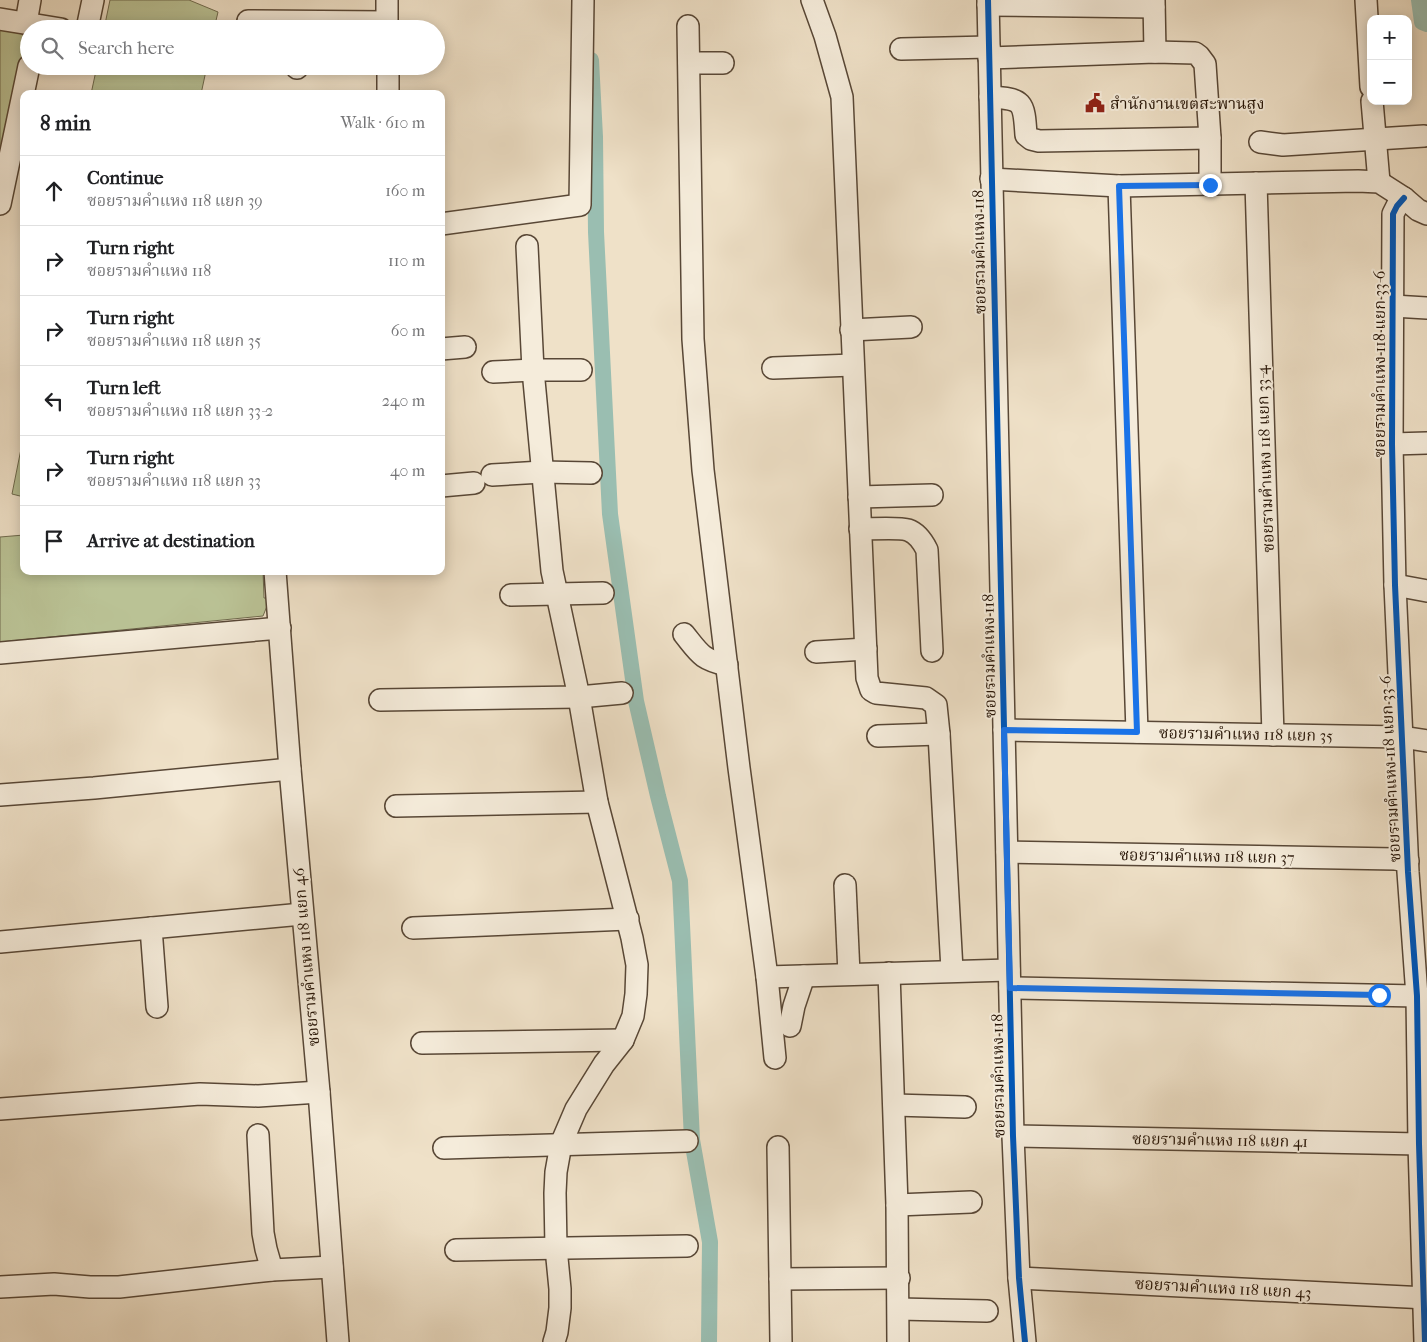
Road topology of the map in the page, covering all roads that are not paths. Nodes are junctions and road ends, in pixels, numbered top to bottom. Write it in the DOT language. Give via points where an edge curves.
graph roads {
  1 [pos="30,0"];
  2 [pos="93,0"];
  3 [pos="387,0"];
  4 [pos="583,0"];
  5 [pos="812,0"];
  6 [pos="1366,0"];
  7 [pos="988,3"];
  8 [pos="1154,3"];
  9 [pos="0,19"];
  10 [pos="33,20"];
  11 [pos="89,20"];
  12 [pos="387,20"];
  13 [pos="20,23"];
  14 [pos="688,26"];
  15 [pos="901,49"];
  16 [pos="1156,52"];
  17 [pos="989,53"];
  18 [pos="1369,60"];
  19 [pos="689,63"];
  20 [pos="723,63"];
  21 [pos="27,75"];
  22 [pos="388,75"];
  23 [pos="24,90"];
  24 [pos="388,90"];
  25 [pos="990,97"];
  26 [pos="1372,105"];
  27 [pos="20,109"];
  28 [pos="1424,136"];
  29 [pos="1210,138"];
  30 [pos="1375,139"];
  31 [pos="1260,142"];
  32 [pos="991,179"];
  33 [pos="1379,182"];
  34 [pos="1256,184"];
  35 [pos="1210,185"];
  36 [pos="1119,186"];
  37 [pos="1404,198"];
  38 [pos="0,204"];
  39 [pos="1427,214"];
  40 [pos="445,223"];
  41 [pos="526,246"];
  42 [pos="1393,306"];
  43 [pos="1427,308"];
  44 [pos="911,327"];
  45 [pos="851,330"];
  46 [pos="465,347"];
  47 [pos="445,349"];
  48 [pos="853,366"];
  49 [pos="773,368"];
  50 [pos="533,370"];
  51 [pos="581,370"];
  52 [pos="493,372"];
  53 [pos="1427,443"];
  54 [pos="1392,444"];
  55 [pos="542,472"];
  56 [pos="591,473"];
  57 [pos="445,485"];
  58 [pos="932,496"];
  59 [pos="859,497"];
  60 [pos="860,529"];
  61 [pos="275,575"];
  62 [pos="1395,585"];
  63 [pos="1427,591"];
  64 [pos="603,594"];
  65 [pos="511,595"];
  66 [pos="557,595"];
  67 [pos="280,628"];
  68 [pos="684,634"];
  69 [pos="866,649"];
  70 [pos="932,651"];
  71 [pos="816,652"];
  72 [pos="0,653"];
  73 [pos="727,665"];
  74 [pos="622,693"];
  75 [pos="578,697"];
  76 [pos="380,700"];
  77 [pos="1004,730"];
  78 [pos="1137,732"];
  79 [pos="939,734"];
  80 [pos="1273,735"];
  81 [pos="878,736"];
  82 [pos="1402,737"];
  83 [pos="1427,741"];
  84 [pos="290,769"];
  85 [pos="0,795"];
  86 [pos="597,802"];
  87 [pos="396,806"];
  88 [pos="1007,852"];
  89 [pos="1414,871"];
  90 [pos="845,885"];
  91 [pos="302,914"];
  92 [pos="628,920"];
  93 [pos="151,928"];
  94 [pos="413,928"];
  95 [pos="0,942"];
  96 [pos="952,970"];
  97 [pos="889,973"];
  98 [pos="849,974"];
  99 [pos="767,976"];
  100 [pos="804,976"];
  101 [pos="1009,979"];
  102 [pos="1421,1005"];
  103 [pos="157,1007"];
  104 [pos="790,1026"];
  105 [pos="623,1040"];
  106 [pos="422,1043"];
  107 [pos="775,1058"];
  108 [pos="319,1092"];
  109 [pos="894,1105"];
  110 [pos="965,1107"];
  111 [pos="0,1110"];
  112 [pos="258,1135"];
  113 [pos="1013,1136"];
  114 [pos="687,1141"];
  115 [pos="561,1144"];
  116 [pos="1423,1145"];
  117 [pos="778,1147"];
  118 [pos="444,1148"];
  119 [pos="971,1202"];
  120 [pos="897,1205"];
  121 [pos="687,1246"];
  122 [pos="556,1248"];
  123 [pos="456,1250"];
  124 [pos="332,1267"];
  125 [pos="272,1270"];
  126 [pos="899,1278"];
  127 [pos="1019,1278"];
  128 [pos="780,1279"];
  129 [pos="0,1287"];
  130 [pos="1425,1298"];
  131 [pos="899,1310"];
  132 [pos="988,1311"];
  133 [pos="338,1342"];
  134 [pos="554,1342"];
  135 [pos="781,1342"];
  136 [pos="898,1342"];
  137 [pos="1025,1342"];
  138 [pos="1425,1342"];
  1 -- 10 [label="street"];
  2 -- 11 [label="street"];
  3 -- 12 [label="street"];
  4 -- 40 [label="street" via="580,205"];
  5 -- 45 [label="street" via="842,98"];
  6 -- 18 [label="street"];
  7 -- 8 [label="street"];
  7 -- 17 [label="street, ซอยรามคำแหง 118"];
  8 -- 16 [label="street"];
  9 -- 13 [label="street"];
  14 -- 19 [label="street"];
  15 -- 17 [label="street"];
  16 -- 17 [label="street"];
  16 -- 29 [label="street" via="1195,53 1205,64"];
  17 -- 25 [label="street, ซอยรามคำแหง 118"];
  19 -- 20 [label="street"];
  19 -- 73 [label="street" via="693,339 703,470"];
  21 -- 23 [label="street"];
  22 -- 24 [label="street"];
  25 -- 29 [label="street" via="1012,98 1020,103 1025,115 1026,135 1039,141"];
  25 -- 32 [label="street, ซอยรามคำแหง 118"];
  26 -- 30 [label="street"];
  27 -- 38 [label="street"];
  28 -- 30 [label="street"];
  29 -- 35 [label="street"];
  30 -- 31 [label="street" via="1283,144"];
  30 -- 33 [label="street"];
  32 -- 36 [label="street"];
  32 -- 77 [label="street, ซอยรามคำแหง 118"];
  33 -- 34 [label="street"];
  33 -- 37 [label="street"];
  34 -- 35 [label="street"];
  34 -- 80 [label="street, ซอยรามคำแหง 118 แยก 33-4"];
  35 -- 36 [label="street"];
  36 -- 78 [label="street"];
  37 -- 39 [label="street"];
  37 -- 42 [label="street, ซอยรามคำแหง 118 แยก 33-6" via="1393,214"];
  41 -- 50 [label="street"];
  42 -- 43 [label="street"];
  42 -- 54 [label="street, ซอยรามคำแหง 118 แยก 33-6"];
  44 -- 45 [label="street"];
  45 -- 48 [label="street"];
  46 -- 47 [label="street"];
  48 -- 49 [label="street"];
  48 -- 59 [label="street"];
  50 -- 51 [label="street"];
  50 -- 52 [label="street"];
  50 -- 55 [label="street"];
  53 -- 54 [label="street"];
  54 -- 62 [label="street, ซอยรามคำแหง 118 แยก 33-6"];
  55 -- 56 [label="street"];
  55 -- 57 [label="street"];
  55 -- 66 [label="street"];
  58 -- 59 [label="street"];
  59 -- 60 [label="street"];
  60 -- 69 [label="street"];
  60 -- 70 [label="street" via="907,530 923,542 927,550"];
  61 -- 67 [label="street, ซอยรามคำแหง 118 แยก 46"];
  62 -- 63 [label="street"];
  62 -- 82 [label="street, ซอยรามคำแหง 118 แยก 33-6"];
  64 -- 66 [label="street"];
  65 -- 66 [label="street"];
  66 -- 75 [label="street"];
  67 -- 72 [label="street"];
  67 -- 84 [label="street, ซอยรามคำแหง 118 แยก 46"];
  68 -- 73 [label="street" via="703,658"];
  69 -- 71 [label="street"];
  69 -- 79 [label="street" via="867,678 872,690 932,701 936,705"];
  73 -- 99 [label="street"];
  74 -- 75 [label="street"];
  75 -- 76 [label="street"];
  75 -- 86 [label="street"];
  77 -- 78 [label="street, ซอยรามคำแหง 118 แยก 35"];
  77 -- 88 [label="street, ซอยรามคำแหง 118"];
  78 -- 80 [label="street, ซอยรามคำแหง 118 แยก 35"];
  79 -- 81 [label="street"];
  79 -- 96 [label="street"];
  80 -- 82 [label="street, ซอยรามคำแหง 118 แยก 35"];
  82 -- 83 [label="street, ซอยรามคำแหง 118 แยก 35"];
  82 -- 89 [label="street, ซอยรามคำแหง 118 แยก 33-6"];
  84 -- 85 [label="street"];
  84 -- 91 [label="street, ซอยรามคำแหง 118 แยก 46"];
  86 -- 87 [label="street"];
  86 -- 92 [label="street"];
  88 -- 89 [label="street, ซอยรามคำแหง 118 แยก 37" via="1385,859"];
  88 -- 101 [label="street, ซอยรามคำแหง 118"];
  89 -- 102 [label="street, ซอยรามคำแหง 118 แยก 33-6"];
  90 -- 98 [label="street"];
  91 -- 93 [label="street"];
  91 -- 108 [label="street, ซอยรามคำแหง 118 แยก 46"];
  92 -- 94 [label="street"];
  92 -- 105 [label="street" via="637,965 636,994 633,1016"];
  93 -- 95 [label="street"];
  93 -- 103 [label="street"];
  96 -- 97 [label="street"];
  96 -- 101 [label="street"];
  97 -- 98 [label="street"];
  97 -- 109 [label="street"];
  98 -- 100 [label="street"];
  99 -- 100 [label="street"];
  99 -- 107 [label="street"];
  100 -- 104 [label="street"];
  101 -- 102 [label="street"];
  101 -- 113 [label="street, ซอยรามคำแหง 118"];
  102 -- 116 [label="street, ซอยรามคำแหง 118 แยก 33-6"];
  105 -- 106 [label="street"];
  105 -- 115 [label="street" via="589,1086"];
  108 -- 111 [label="street" via="258,1096 200,1094"];
  108 -- 124 [label="street, ซอยรามคำแหง 118 แยก 46"];
  109 -- 110 [label="street"];
  109 -- 120 [label="street"];
  112 -- 125 [label="street" via="264,1233"];
  113 -- 116 [label="street, ซอยรามคำแหง 118 แยก 41"];
  113 -- 127 [label="street, ซอยรามคำแหง 118"];
  114 -- 115 [label="street"];
  115 -- 118 [label="street"];
  115 -- 122 [label="street" via="556,1172"];
  116 -- 130 [label="street, ซอยรามคำแหง 118 แยก 33-6"];
  117 -- 128 [label="street"];
  119 -- 120 [label="street"];
  120 -- 126 [label="street"];
  121 -- 122 [label="street"];
  122 -- 123 [label="street"];
  122 -- 134 [label="street" via="560,1308"];
  124 -- 125 [label="street"];
  124 -- 133 [label="street, ซอยรามคำแหง 118 แยก 46"];
  125 -- 129 [label="street" via="119,1287 54,1284"];
  126 -- 128 [label="street"];
  126 -- 131 [label="street"];
  127 -- 130 [label="street, ซอยรามคำแหง 118 แยก 43"];
  127 -- 137 [label="street, ซอยรามคำแหง 118"];
  128 -- 135 [label="street"];
  130 -- 138 [label="street, ซอยรามคำแหง 118 แยก 33-6"];
  131 -- 132 [label="street"];
  131 -- 136 [label="street"];
}
